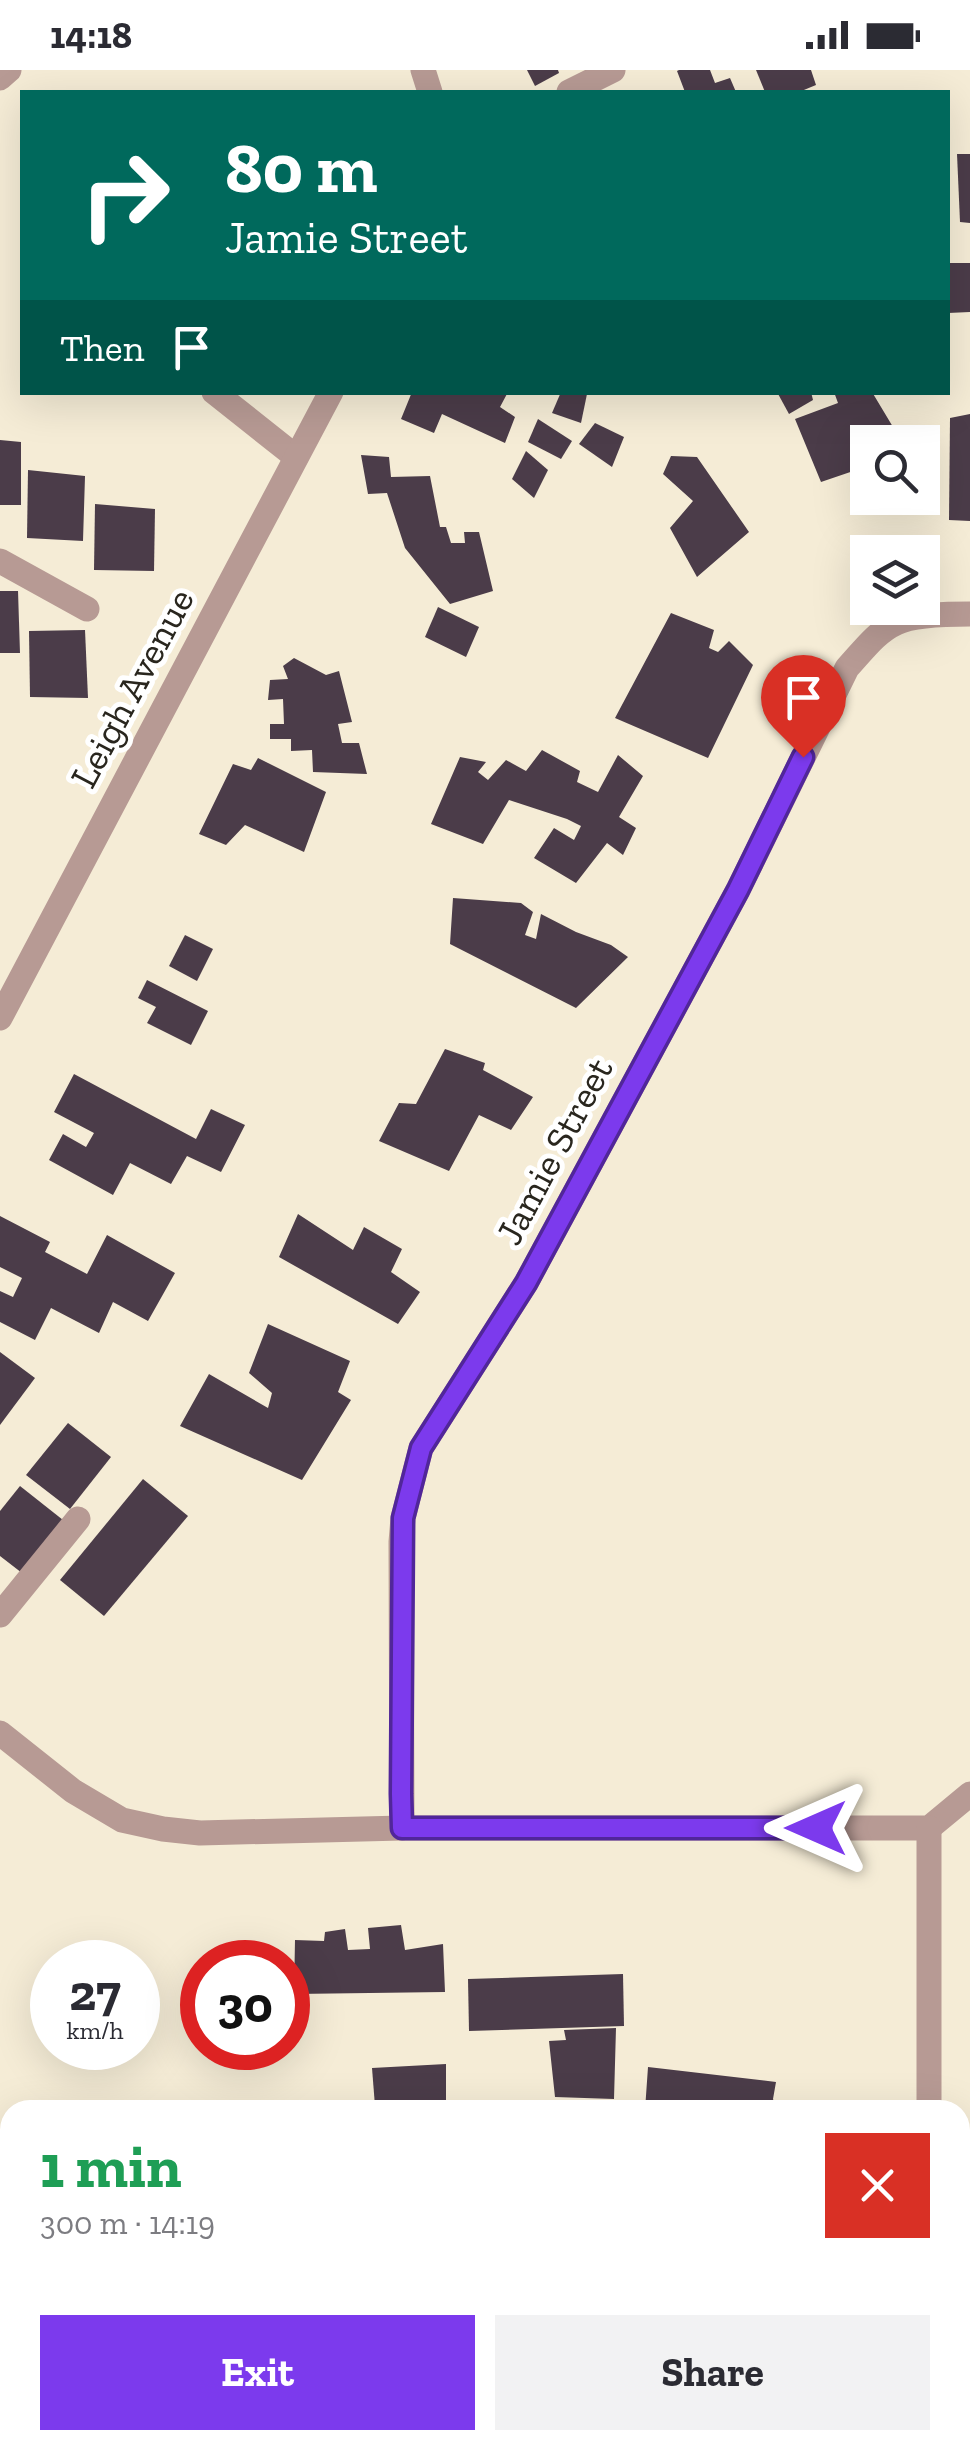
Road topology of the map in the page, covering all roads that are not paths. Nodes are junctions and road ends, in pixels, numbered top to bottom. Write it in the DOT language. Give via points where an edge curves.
graph roads {
  1 [pos="9,70"];
  2 [pos="614,70"];
  3 [pos="0,78"];
  4 [pos="573,90"];
  5 [pos="218,395"];
  6 [pos="329,395"];
  7 [pos="296,457"];
  8 [pos="0,561"];
  9 [pos="87,609"];
  10 [pos="970,614"];
  11 [pos="0,1018"];
  12 [pos="78,1519"];
  13 [pos="0,1615"];
  14 [pos="0,1733"];
  15 [pos="970,1794"];
  16 [pos="402,1828"];
  17 [pos="930,1828"];
  18 [pos="929,2100"];
  1 -- 3 [label="street"];
  2 -- 4 [label="street"];
  5 -- 7 [label="street"];
  6 -- 7 [label="street, Leigh Avenue"];
  7 -- 11 [label="street, Leigh Avenue"];
  8 -- 9 [label="street"];
  10 -- 16 [label="street, Jamie Street" via="898,622 847,668 738,890 526,1283 421,1448 402,1530"];
  12 -- 13 [label="street"];
  14 -- 16 [label="street" via="73,1792 122,1820 163,1830"];
  15 -- 17 [label="street"];
  16 -- 17 [label="street"];
  17 -- 18 [label="street"];
}
